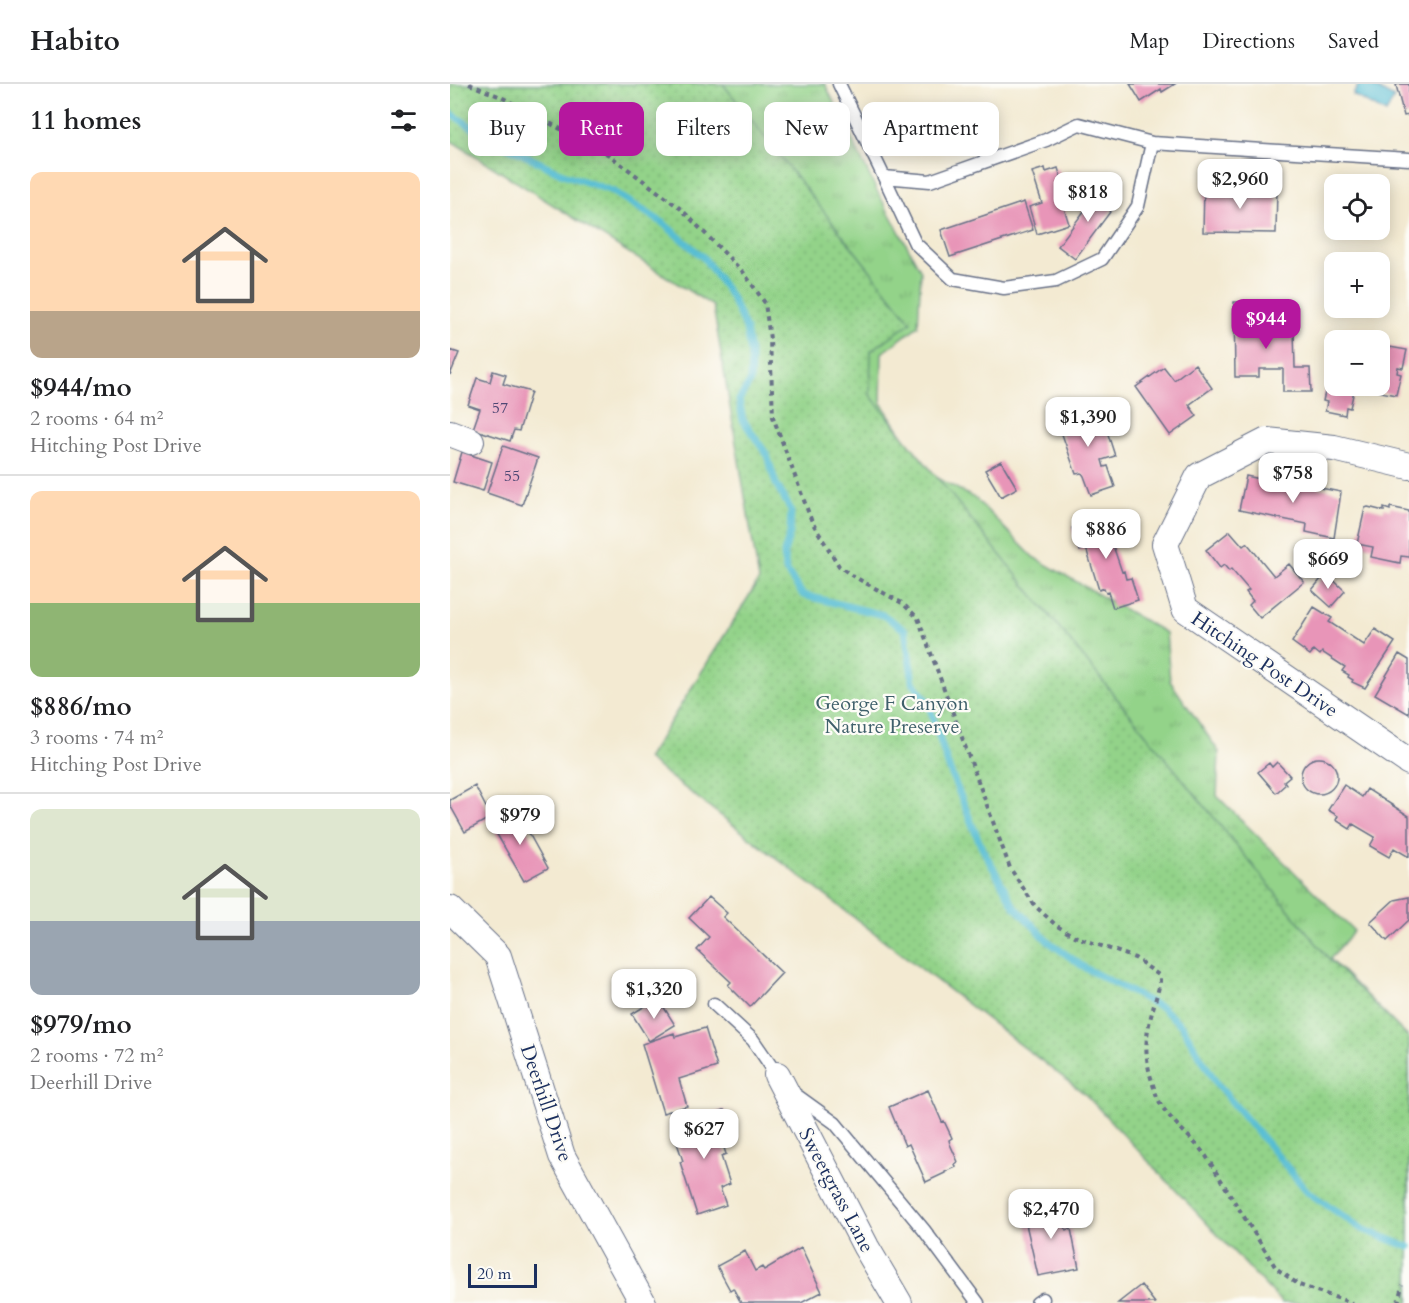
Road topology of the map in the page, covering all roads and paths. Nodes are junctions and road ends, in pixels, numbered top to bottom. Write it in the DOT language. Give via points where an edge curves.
graph roads {
  1 [pos="469,84"];
  2 [pos="838,84"];
  3 [pos="1152,143"];
  4 [pos="1409,159"];
  5 [pos="884,177"];
  6 [pos="1409,466"];
  7 [pos="1409,762"];
  8 [pos="450,909"];
  9 [pos="714,1004"];
  10 [pos="779,1080"];
  11 [pos="1402,1285"];
  12 [pos="643,1303"];
  13 [pos="899,1303"];
  14 [pos="978,1303"];
  15 [pos="1352,1303"];
  16 [pos="1398,1303"];
  1 -- 15 [label="path" via="609,155 681,209 744,273 765,303 773,417 812,522 839,566 902,603 918,618 1010,868 1035,906 1057,926 1135,958 1160,976 1148,1025 1145,1059 1162,1106 1206,1156 1276,1268 1299,1285"];
  2 -- 5 [label="lane"];
  3 -- 4 [label="lane"];
  3 -- 5 [label="lane" via="1079,124 1046,140 930,181"];
  3 -- 5 [label="lane" via="1138,206 1102,259 1056,280 1004,288 953,279 915,243"];
  6 -- 7 [label="street, Hitching Post Drive" via="1334,448 1267,441 1199,476 1165,544 1185,609"];
  8 -- 12 [label="street, Deerhill Drive" via="498,956 562,1156"];
  9 -- 10 [label="lane" via="753,1040"];
  10 -- 13 [label="street, Sweetgrass Lane"];
  10 -- 14 [label="lane" via="835,1123 924,1230"];
  11 -- 16 [label="path"];
}
